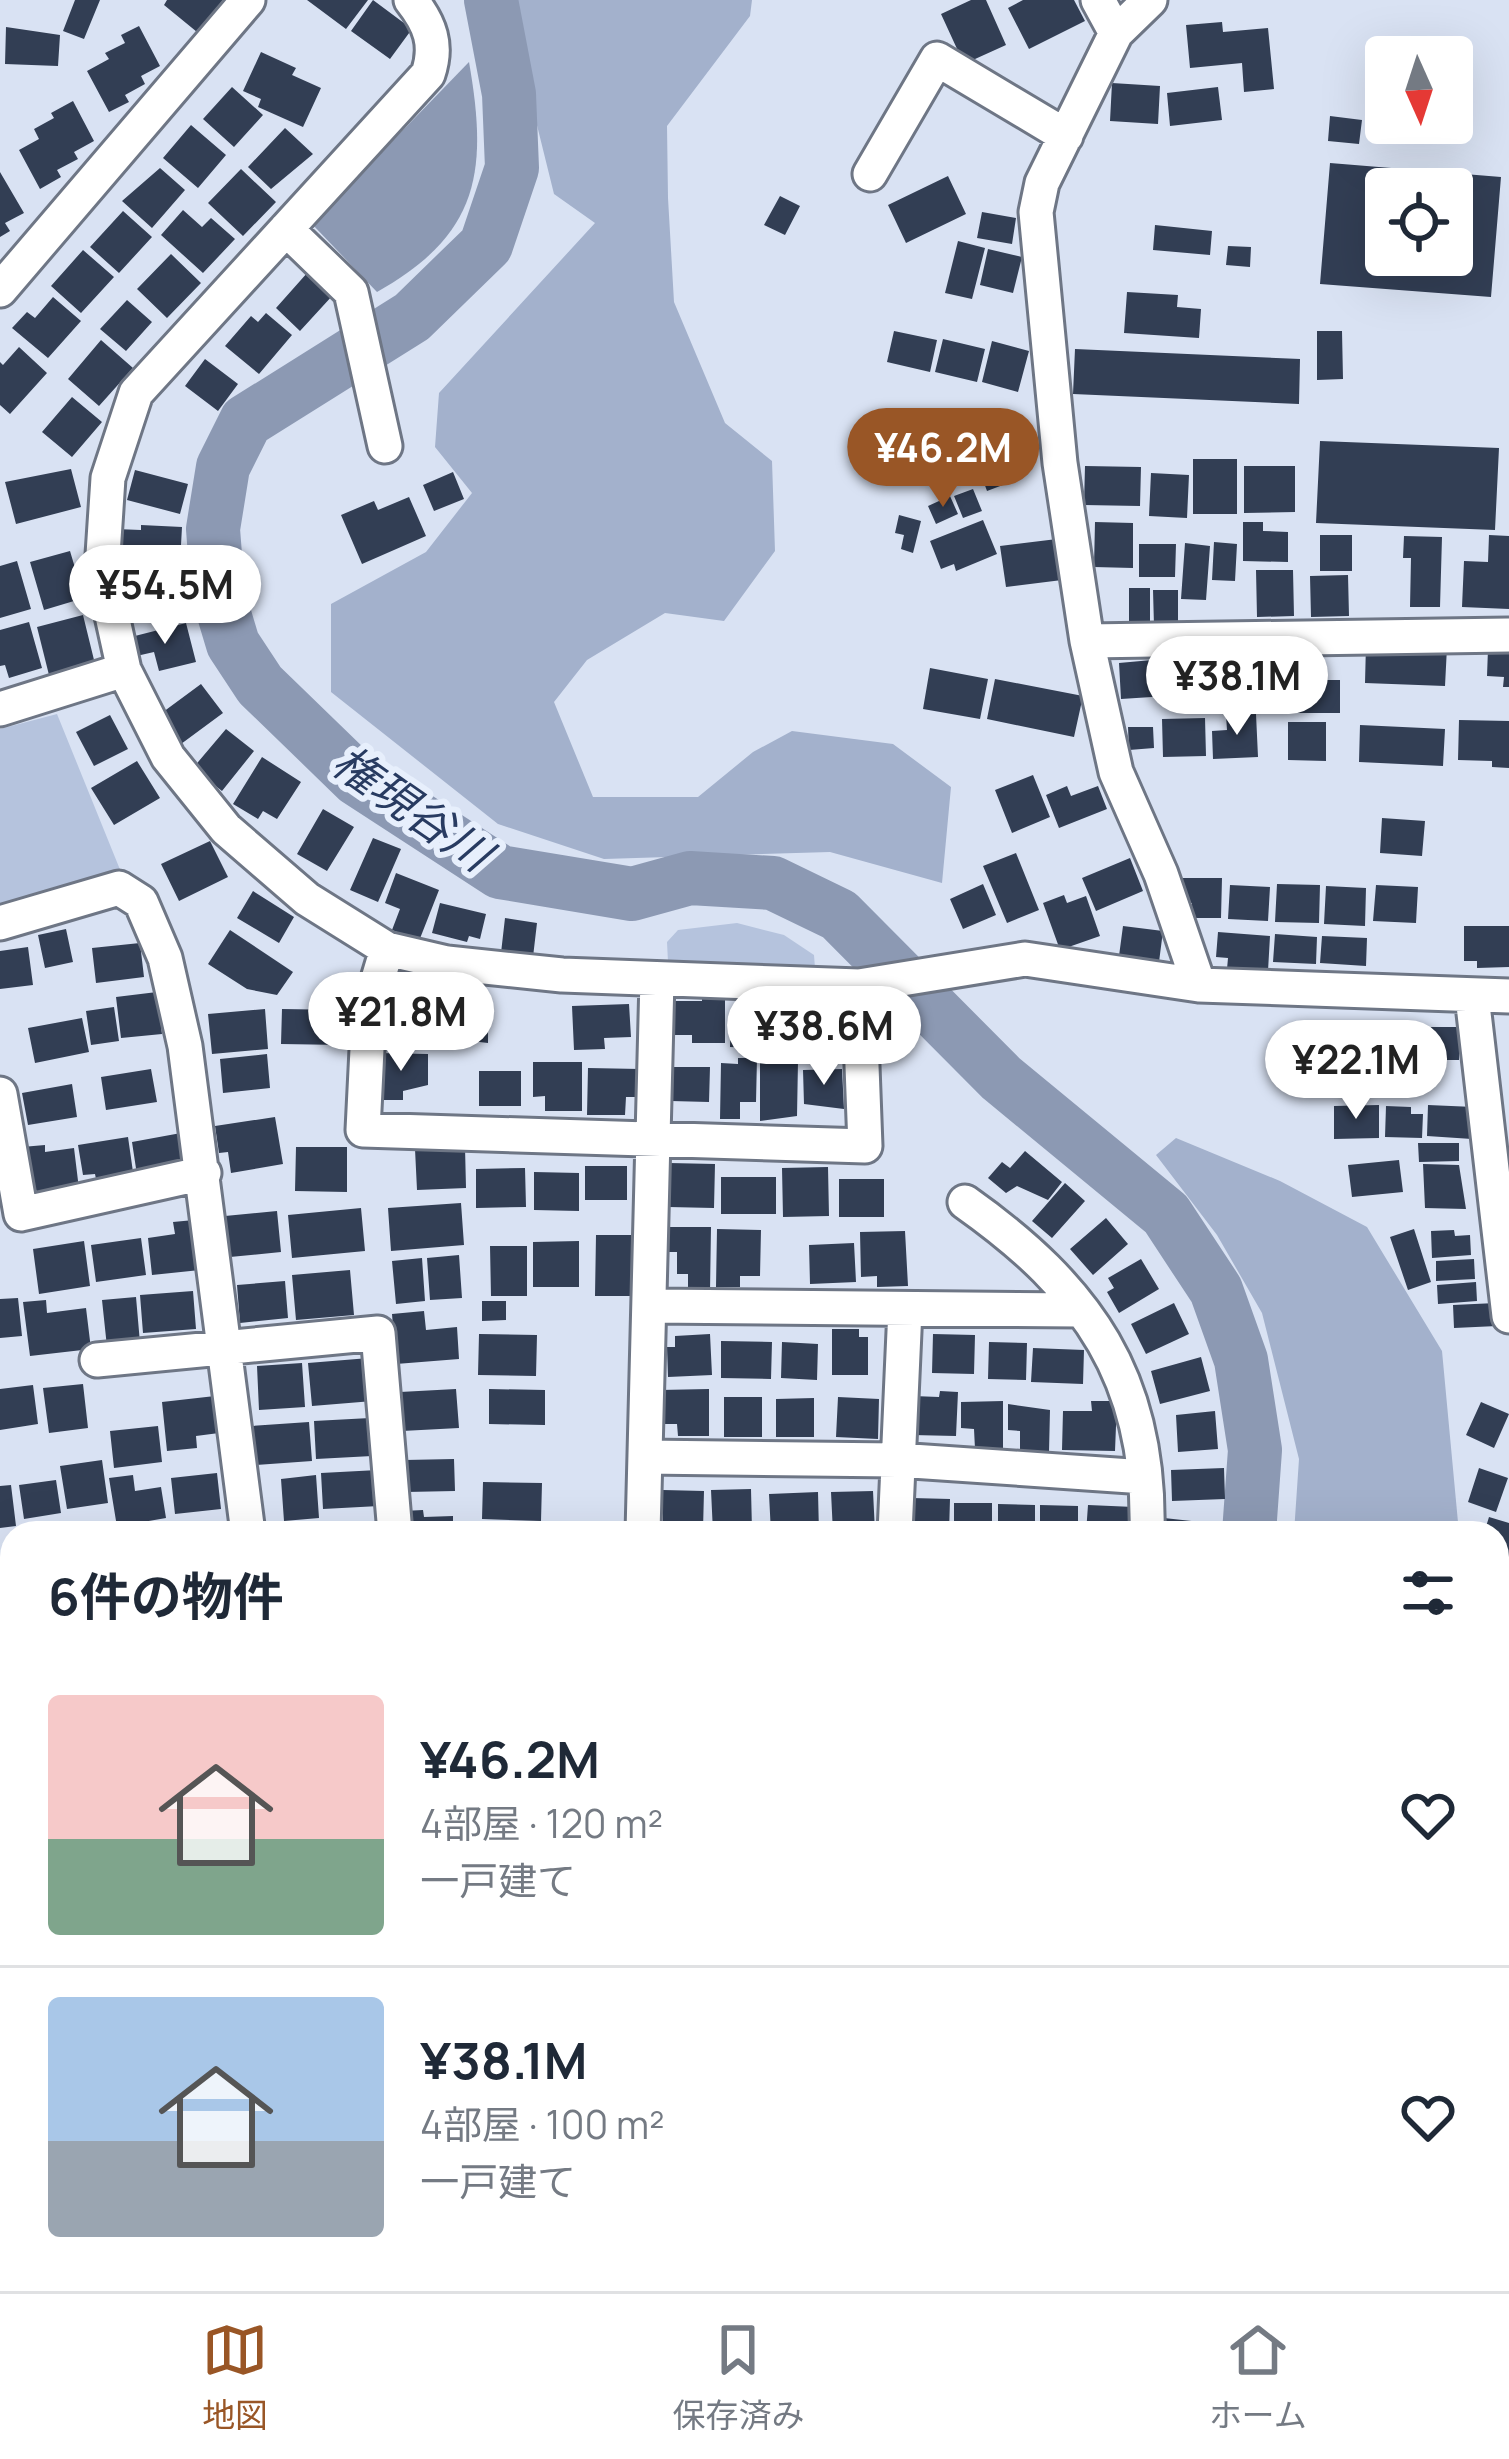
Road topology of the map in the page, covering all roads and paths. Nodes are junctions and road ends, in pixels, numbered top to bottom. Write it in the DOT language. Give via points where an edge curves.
graph roads {
  1 [pos="248,0"];
  2 [pos="411,0"];
  3 [pos="1098,0"];
  4 [pos="1150,0"];
  5 [pos="1116,33"];
  6 [pos="1066,136"];
  7 [pos="870,174"];
  8 [pos="286,230"];
  9 [pos="0,290"];
  10 [pos="386,446"];
  11 [pos="1509,635"];
  12 [pos="1088,641"];
  13 [pos="124,670"];
  14 [pos="0,709"];
  15 [pos="0,923"];
  16 [pos="386,949"];
  17 [pos="657,979"];
  18 [pos="870,984"];
  19 [pos="1199,985"];
  20 [pos="1472,996"];
  21 [pos="1509,996"];
  22 [pos="1495,1087"];
  23 [pos="0,1094"];
  24 [pos="655,1136"];
  25 [pos="204,1173"];
  26 [pos="965,1202"];
  27 [pos="650,1306"];
  28 [pos="905,1309"];
  29 [pos="1080,1310"];
  30 [pos="1509,1316"];
  31 [pos="225,1346"];
  32 [pos="98,1360"];
  33 [pos="645,1457"];
  34 [pos="897,1460"];
  35 [pos="1145,1477"];
  36 [pos="247,1521"];
  37 [pos="394,1521"];
  38 [pos="643,1521"];
  39 [pos="895,1521"];
  40 [pos="1147,1521"];
  1 -- 9 [label="street"];
  2 -- 8 [label="street" via="435,52 428,74"];
  3 -- 5 [label="street"];
  4 -- 5 [label="street"];
  5 -- 6 [label="street"];
  6 -- 7 [label="street" via="937,59"];
  6 -- 12 [label="street" via="1036,212 1060,463"];
  8 -- 10 [label="street" via="351,292"];
  8 -- 13 [label="street" via="136,393 108,478 102,570"];
  11 -- 12 [label="street"];
  12 -- 19 [label="street" via="1116,772"];
  13 -- 14 [label="street"];
  13 -- 16 [label="street" via="168,757 226,830 307,899"];
  15 -- 25 [label="street" via="119,888 141,902 170,980"];
  16 -- 17 [label="street" via="447,963"];
  16 -- 24 [label="street" via="368,1010 363,1130"];
  17 -- 18 [label="street"];
  17 -- 24 [label="street"];
  18 -- 19 [label="street" via="1025,959"];
  18 -- 24 [label="street" via="865,1146"];
  19 -- 20 [label="street"];
  20 -- 21 [label="street"];
  20 -- 22 [label="street"];
  22 -- 30 [label="street"];
  23 -- 25 [label="street" via="21,1214"];
  24 -- 27 [label="street"];
  25 -- 31 [label="street"];
  26 -- 29 [label="street" via="1018,1240"];
  27 -- 28 [label="street"];
  27 -- 33 [label="street"];
  28 -- 29 [label="street"];
  28 -- 34 [label="street"];
  29 -- 35 [label="street" via="1102,1336 1138,1411"];
  31 -- 32 [label="street"];
  31 -- 36 [label="street"];
  31 -- 37 [label="street" via="378,1333"];
  33 -- 34 [label="street"];
  33 -- 38 [label="street"];
  34 -- 35 [label="street"];
  34 -- 39 [label="street"];
  35 -- 40 [label="street"];
}
